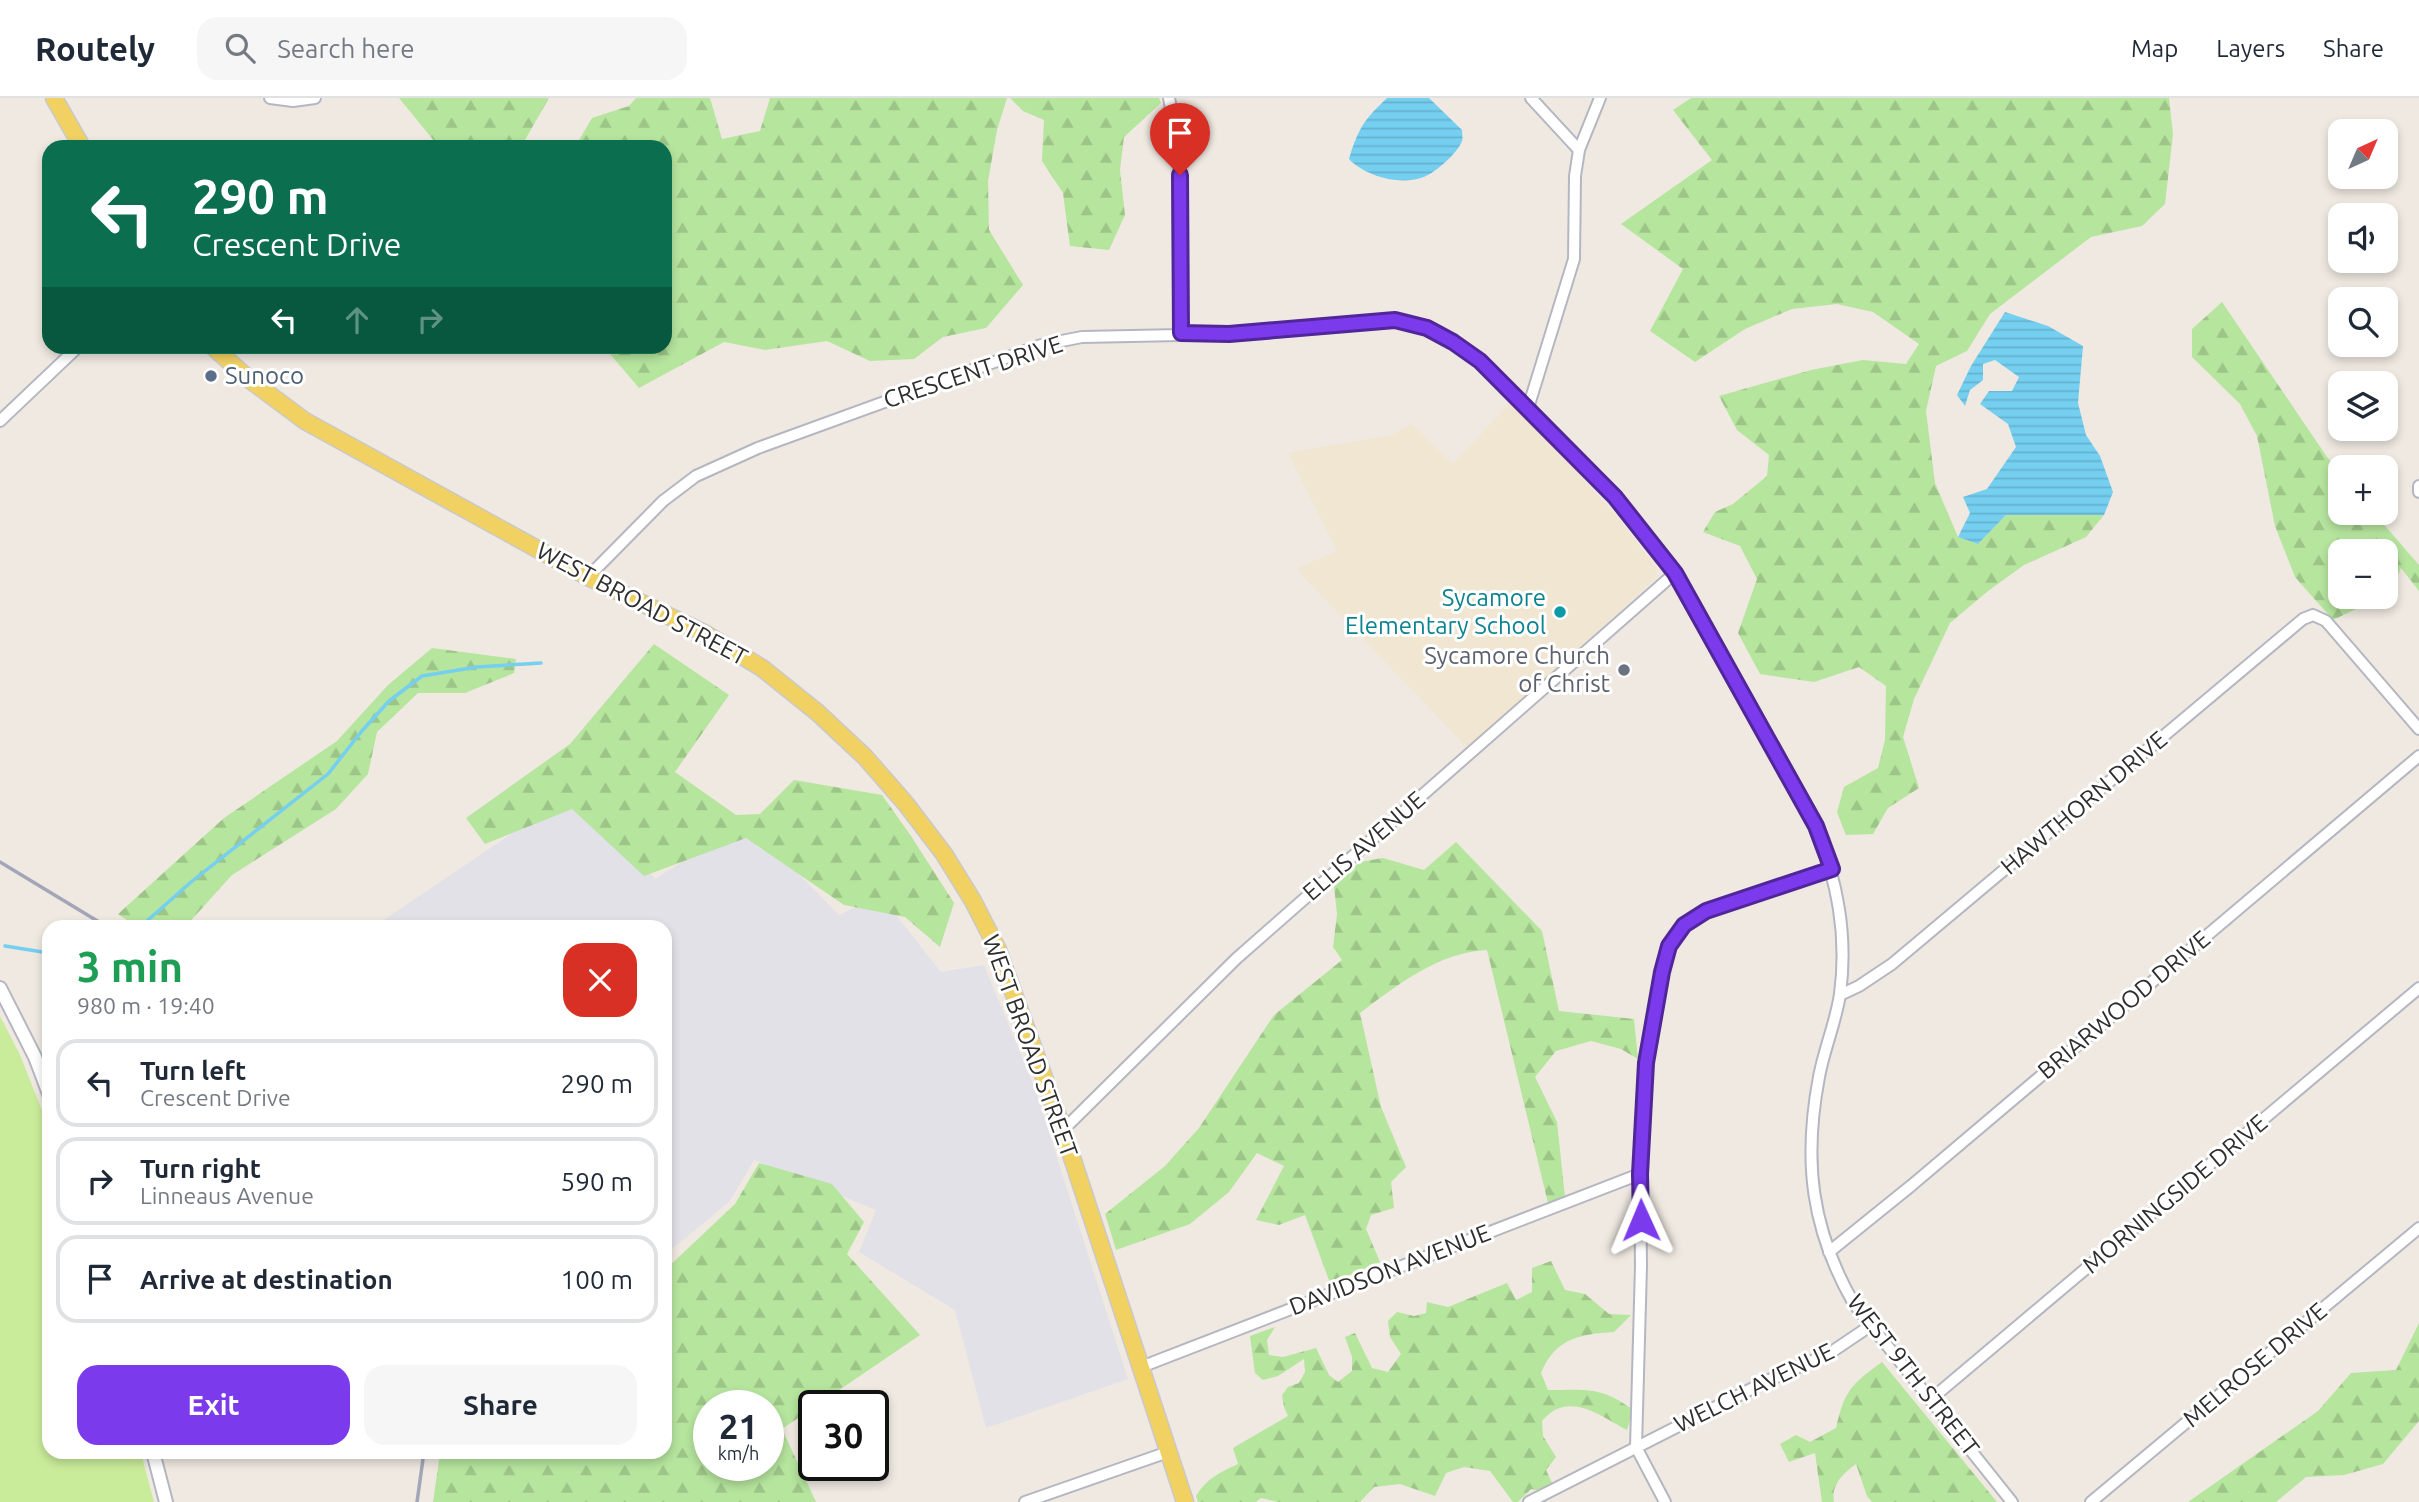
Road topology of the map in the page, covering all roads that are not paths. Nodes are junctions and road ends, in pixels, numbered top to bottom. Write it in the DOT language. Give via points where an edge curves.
graph roads {
  1 [pos="54,98"];
  2 [pos="271,98"];
  3 [pos="315,98"];
  4 [pos="1169,98"];
  5 [pos="1531,98"];
  6 [pos="1600,98"];
  7 [pos="78,140"];
  8 [pos="1580,149"];
  9 [pos="1181,333"];
  10 [pos="71,354"];
  11 [pos="221,354"];
  12 [pos="1528,408"];
  13 [pos="0,421"];
  14 [pos="2419,486"];
  15 [pos="2419,492"];
  16 [pos="1675,573"];
  17 [pos="588,577"];
  18 [pos="2419,729"];
  19 [pos="2419,756"];
  20 [pos="1832,869"];
  21 [pos="0,988"];
  22 [pos="2419,988"];
  23 [pos="1840,995"];
  24 [pos="42,1076"];
  25 [pos="1063,1130"];
  26 [pos="1640,1174"];
  27 [pos="2419,1228"];
  28 [pos="1829,1252"];
  29 [pos="1870,1326"];
  30 [pos="1141,1367"];
  31 [pos="1930,1400"];
  32 [pos="1636,1447"];
  33 [pos="1168,1452"];
  34 [pos="155,1459"];
  35 [pos="166,1502"];
  36 [pos="1025,1502"];
  37 [pos="1185,1502"];
  38 [pos="1528,1502"];
  39 [pos="1665,1502"];
  40 [pos="2012,1502"];
  41 [pos="2091,1502"];
  1 -- 7 [label="main road"];
  2 -- 3 [label="street"];
  4 -- 9 [label="street" via="1180,175"];
  5 -- 8 [label="street"];
  6 -- 8 [label="street"];
  8 -- 12 [label="street" via="1575,176 1574,259"];
  9 -- 12 [label="street, CRESCENT DRIVE" via="1229,334 1395,320 1427,328 1453,342 1480,361"];
  9 -- 17 [label="street, CRESCENT DRIVE" via="1082,337 1041,345 746,453 696,476 674,493"];
  10 -- 13 [label="street"];
  11 -- 17 [label="main road, WEST BROAD STREET" via="306,421"];
  12 -- 16 [label="street, CRESCENT DRIVE" via="1615,497"];
  14 -- 15 [label="street"];
  16 -- 20 [label="street, CRESCENT DRIVE" via="1816,826"];
  16 -- 25 [label="street, ELLIS AVENUE" via="1237,958"];
  17 -- 25 [label="main road, WEST BROAD STREET" via="704,633 761,668 856,748 906,804 973,901 998,950"];
  18 -- 23 [label="street, HAWTHORN DRIVE" via="2326,621 2313,615 2303,619 1892,964"];
  19 -- 28 [label="street, BRIARWOOD DRIVE"];
  20 -- 23 [label="street, WEST 9TH STREET" via="1841,921"];
  20 -- 26 [label="street" via="1706,911 1684,925 1669,946 1646,1063"];
  21 -- 24 [label="street"];
  22 -- 31 [label="street, MORNINGSIDE DRIVE"];
  23 -- 28 [label="street, WEST 9TH STREET" via="1811,1128 1816,1211"];
  25 -- 30 [label="main road, WEST BROAD STREET"];
  26 -- 30 [label="street, DAVIDSON AVENUE"];
  26 -- 32 [label="street"];
  27 -- 41 [label="street, MELROSE DRIVE"];
  28 -- 29 [label="street, WEST 9TH STREET"];
  29 -- 31 [label="street, WEST 9TH STREET"];
  29 -- 32 [label="street, WELCH AVENUE" via="1830,1353"];
  30 -- 33 [label="main road, WEST BROAD STREET"];
  31 -- 40 [label="street, WEST 9TH STREET"];
  32 -- 38 [label="street"];
  32 -- 39 [label="street"];
  33 -- 36 [label="street"];
  33 -- 37 [label="main road, WEST BROAD STREET"];
  34 -- 35 [label="street"];
}
